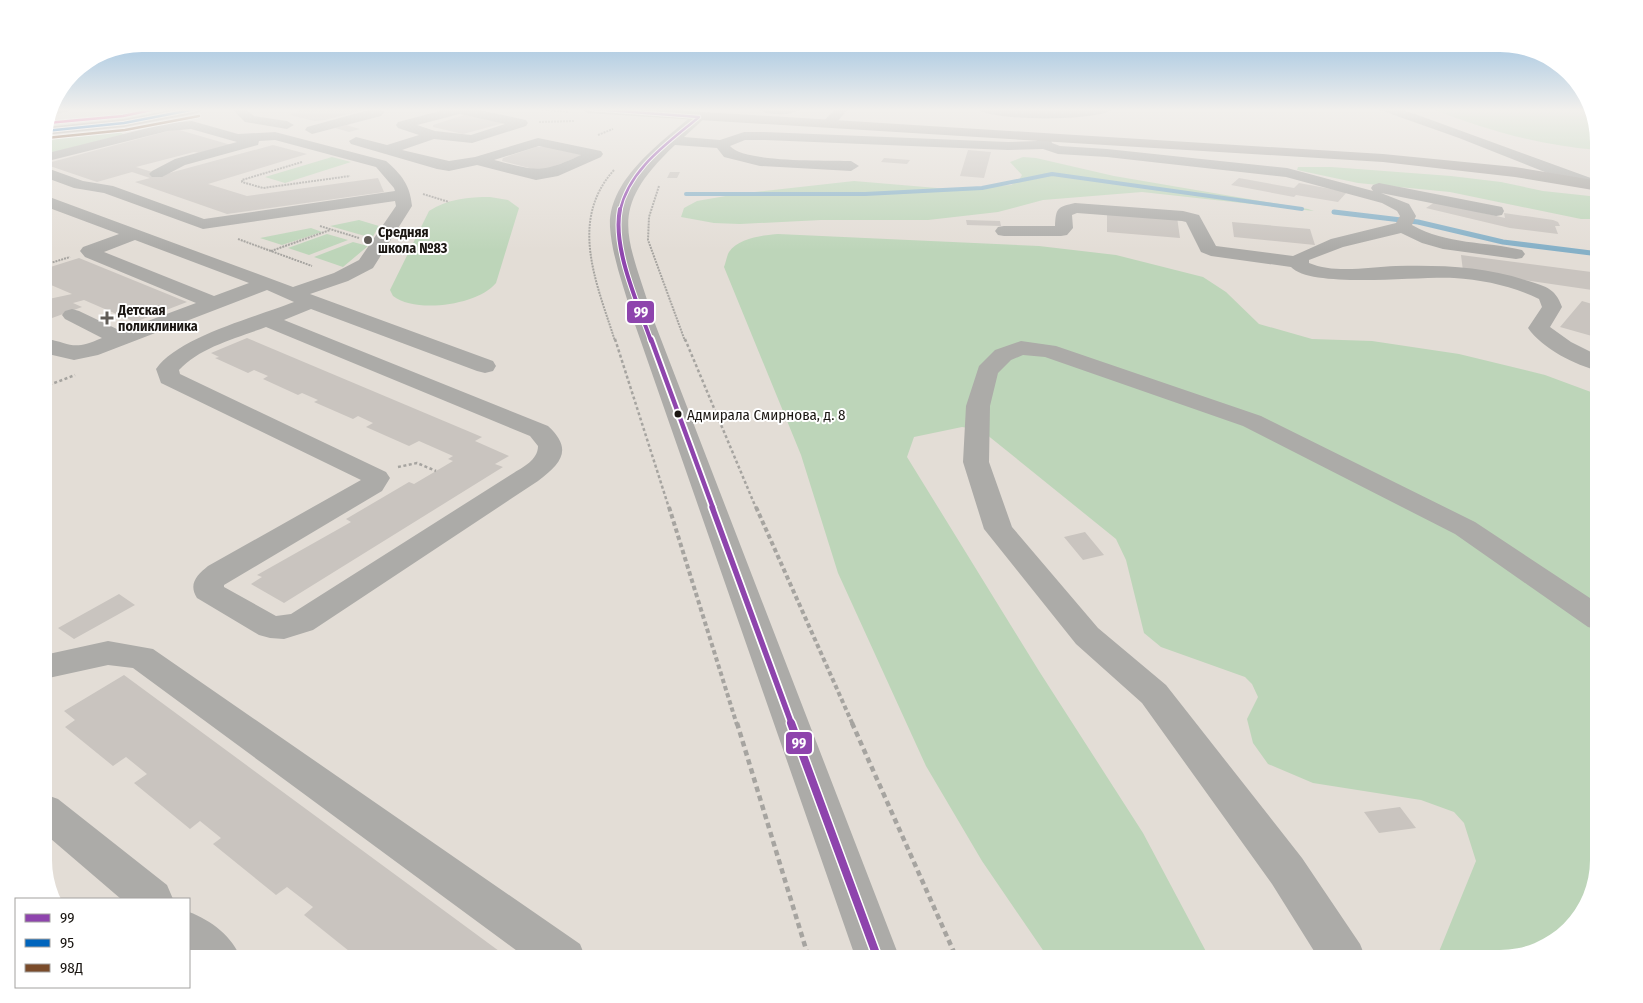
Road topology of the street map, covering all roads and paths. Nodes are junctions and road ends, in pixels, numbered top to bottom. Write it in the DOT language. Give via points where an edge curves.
graph roads {
  1 [pos="203,156"];
  2 [pos="323,156"];
  3 [pos="351,156"];
  4 [pos="405,156"];
  5 [pos="494,156"];
  6 [pos="592,156"];
  7 [pos="656,156"];
  8 [pos="736,156"];
  9 [pos="1131,156"];
  10 [pos="1327,156"];
  11 [pos="1512,156"];
  12 [pos="477,161"];
  13 [pos="852,166"];
  14 [pos="616,167"];
  15 [pos="390,170"];
  16 [pos="1287,173"];
  17 [pos="53,175"];
  18 [pos="661,183"];
  19 [pos="1590,183"];
  20 [pos="1590,185"];
  21 [pos="107,189"];
  22 [pos="403,195"];
  23 [pos="53,203"];
  24 [pos="318,208"];
  25 [pos="1496,211"];
  26 [pos="203,224"];
  27 [pos="1403,226"];
  28 [pos="330,230"];
  29 [pos="1004,230"];
  30 [pos="135,234"];
  31 [pos="381,244"];
  32 [pos="271,251"];
  33 [pos="1516,254"];
  34 [pos="1298,262"];
  35 [pos="341,276"];
  36 [pos="267,283"];
  37 [pos="303,297"];
  38 [pos="214,303"];
  39 [pos="72,315"];
  40 [pos="266,320"];
  41 [pos="120,339"];
  42 [pos="53,348"];
  43 [pos="1590,360"];
  44 [pos="485,366"];
  45 [pos="82,372"];
  46 [pos="53,383"];
  47 [pos="436,471"];
  48 [pos="375,476"];
  49 [pos="1590,613"];
  50 [pos="53,664"];
  51 [pos="53,817"];
  52 [pos="151,898"];
  53 [pos="190,933"];
  54 [pos="209,950"];
  55 [pos="551,950"];
  56 [pos="806,950"];
  57 [pos="875,950"];
  58 [pos="953,950"];
  59 [pos="1338,950"];
  1 -- 21 [label="street"];
  2 -- 15 [label="path" via="242,182 263,188"];
  3 -- 15 [label="street" via="382,164"];
  4 -- 12 [label="street" via="437,166"];
  5 -- 12 [label="street"];
  6 -- 12 [label="street" via="545,175"];
  7 -- 57 [label="street" via="626,194 619,215 620,234 642,316"];
  8 -- 13 [label="street" via="760,162"];
  9 -- 16 [label="street"];
  10 -- 20 [label="main road" via="1426,161"];
  11 -- 19 [label="street"];
  14 -- 56 [label="path" via="591,210 588,230 596,271"];
  15 -- 22 [label="street"];
  16 -- 25 [label="street"];
  16 -- 27 [label="street" via="1388,200 1403,208 1408,216"];
  17 -- 21 [label="street" via="80,185"];
  18 -- 58 [label="path" via="648,217 648,240 672,309 726,440"];
  21 -- 26 [label="street"];
  22 -- 24 [label="street"];
  22 -- 31 [label="street" via="404,206"];
  23 -- 30 [label="street"];
  24 -- 26 [label="street"];
  24 -- 28 [label="path" via="317,224"];
  26 -- 32 [label="path"];
  27 -- 33 [label="street" via="1416,235 1436,241"];
  27 -- 34 [label="street" via="1337,243 1301,257"];
  28 -- 31 [label="path"];
  28 -- 32 [label="path"];
  29 -- 34 [label="street" via="1061,231 1064,212 1075,208 1183,216 1193,219 1211,251"];
  30 -- 36 [label="street"];
  30 -- 38 [label="street" via="89,251 90,254"];
  31 -- 35 [label="street" via="366,264"];
  32 -- 35 [label="path"];
  34 -- 43 [label="street" via="1304,268 1318,272 1443,272 1517,283 1548,296 1552,307 1539,328 1563,347"];
  35 -- 37 [label="street"];
  36 -- 37 [label="street"];
  36 -- 38 [label="street"];
  37 -- 40 [label="street"];
  37 -- 44 [label="street"];
  38 -- 41 [label="street"];
  39 -- 41 [label="street"];
  40 -- 48 [label="street" via="172,360 167,369 170,378"];
  40 -- 48 [label="street" via="540,431 552,447 550,456 528,476 302,622 284,628 270,628 208,590 209,581 219,573 372,485 376,482"];
  41 -- 42 [label="street" via="78,353 62,353"];
  45 -- 46 [label="path"];
  47 -- 48 [label="path" via="417,463 392,468"];
  49 -- 59 [label="street" via="1465,528 1252,421 1048,351 1021,348 1003,355 987,371 978,406 976,462 998,530 1088,636 1154,694 1287,871"];
  50 -- 55 [label="street" via="108,653 141,657"];
  51 -- 52 [label="street"];
  53 -- 54 [label="street"];
}
